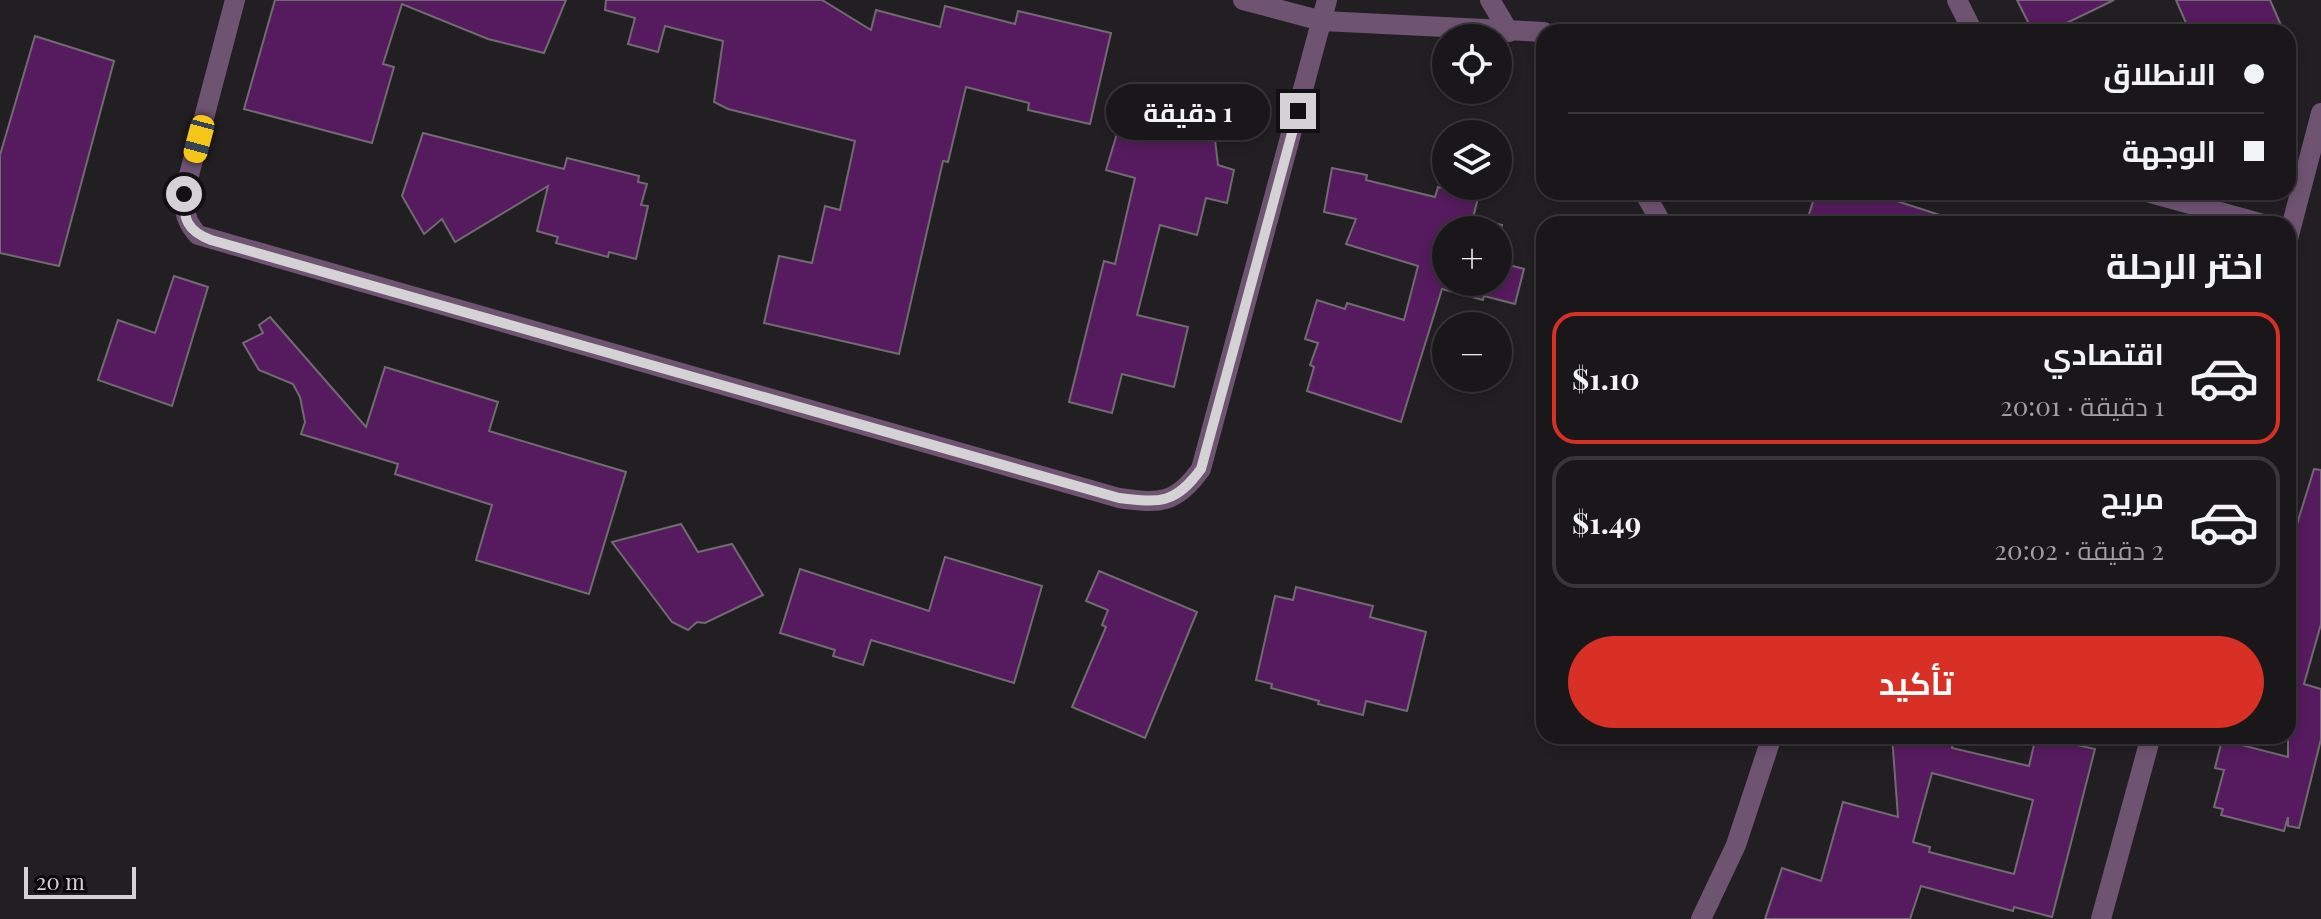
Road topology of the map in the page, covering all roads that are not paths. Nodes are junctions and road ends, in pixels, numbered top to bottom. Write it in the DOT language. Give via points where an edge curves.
graph roads {
  1 [pos="235,0"];
  2 [pos="1243,0"];
  3 [pos="1327,0"];
  4 [pos="1490,0"];
  5 [pos="1957,0"];
  6 [pos="1322,21"];
  7 [pos="1504,24"];
  8 [pos="1969,24"];
  9 [pos="1432,27"];
  10 [pos="1512,32"];
  11 [pos="1536,32"];
  12 [pos="2321,113"];
  13 [pos="2176,200"];
  14 [pos="2234,216"];
  15 [pos="2294,216"];
  16 [pos="1769,744"];
  17 [pos="2149,744"];
  18 [pos="1701,919"];
  19 [pos="2101,919"];
  1 -- 6 [label="street" via="184,194 188,224 198,235 1104,494 1152,503 1187,489 1201,469"];
  2 -- 6 [label="street"];
  3 -- 6 [label="street"];
  4 -- 7 [label="street"];
  5 -- 8 [label="street"];
  6 -- 9 [label="street"];
  10 -- 11 [label="street"];
  12 -- 15 [label="street"];
  13 -- 14 [label="street"];
  16 -- 18 [label="street" via="1736,845"];
  17 -- 19 [label="street"];
}
